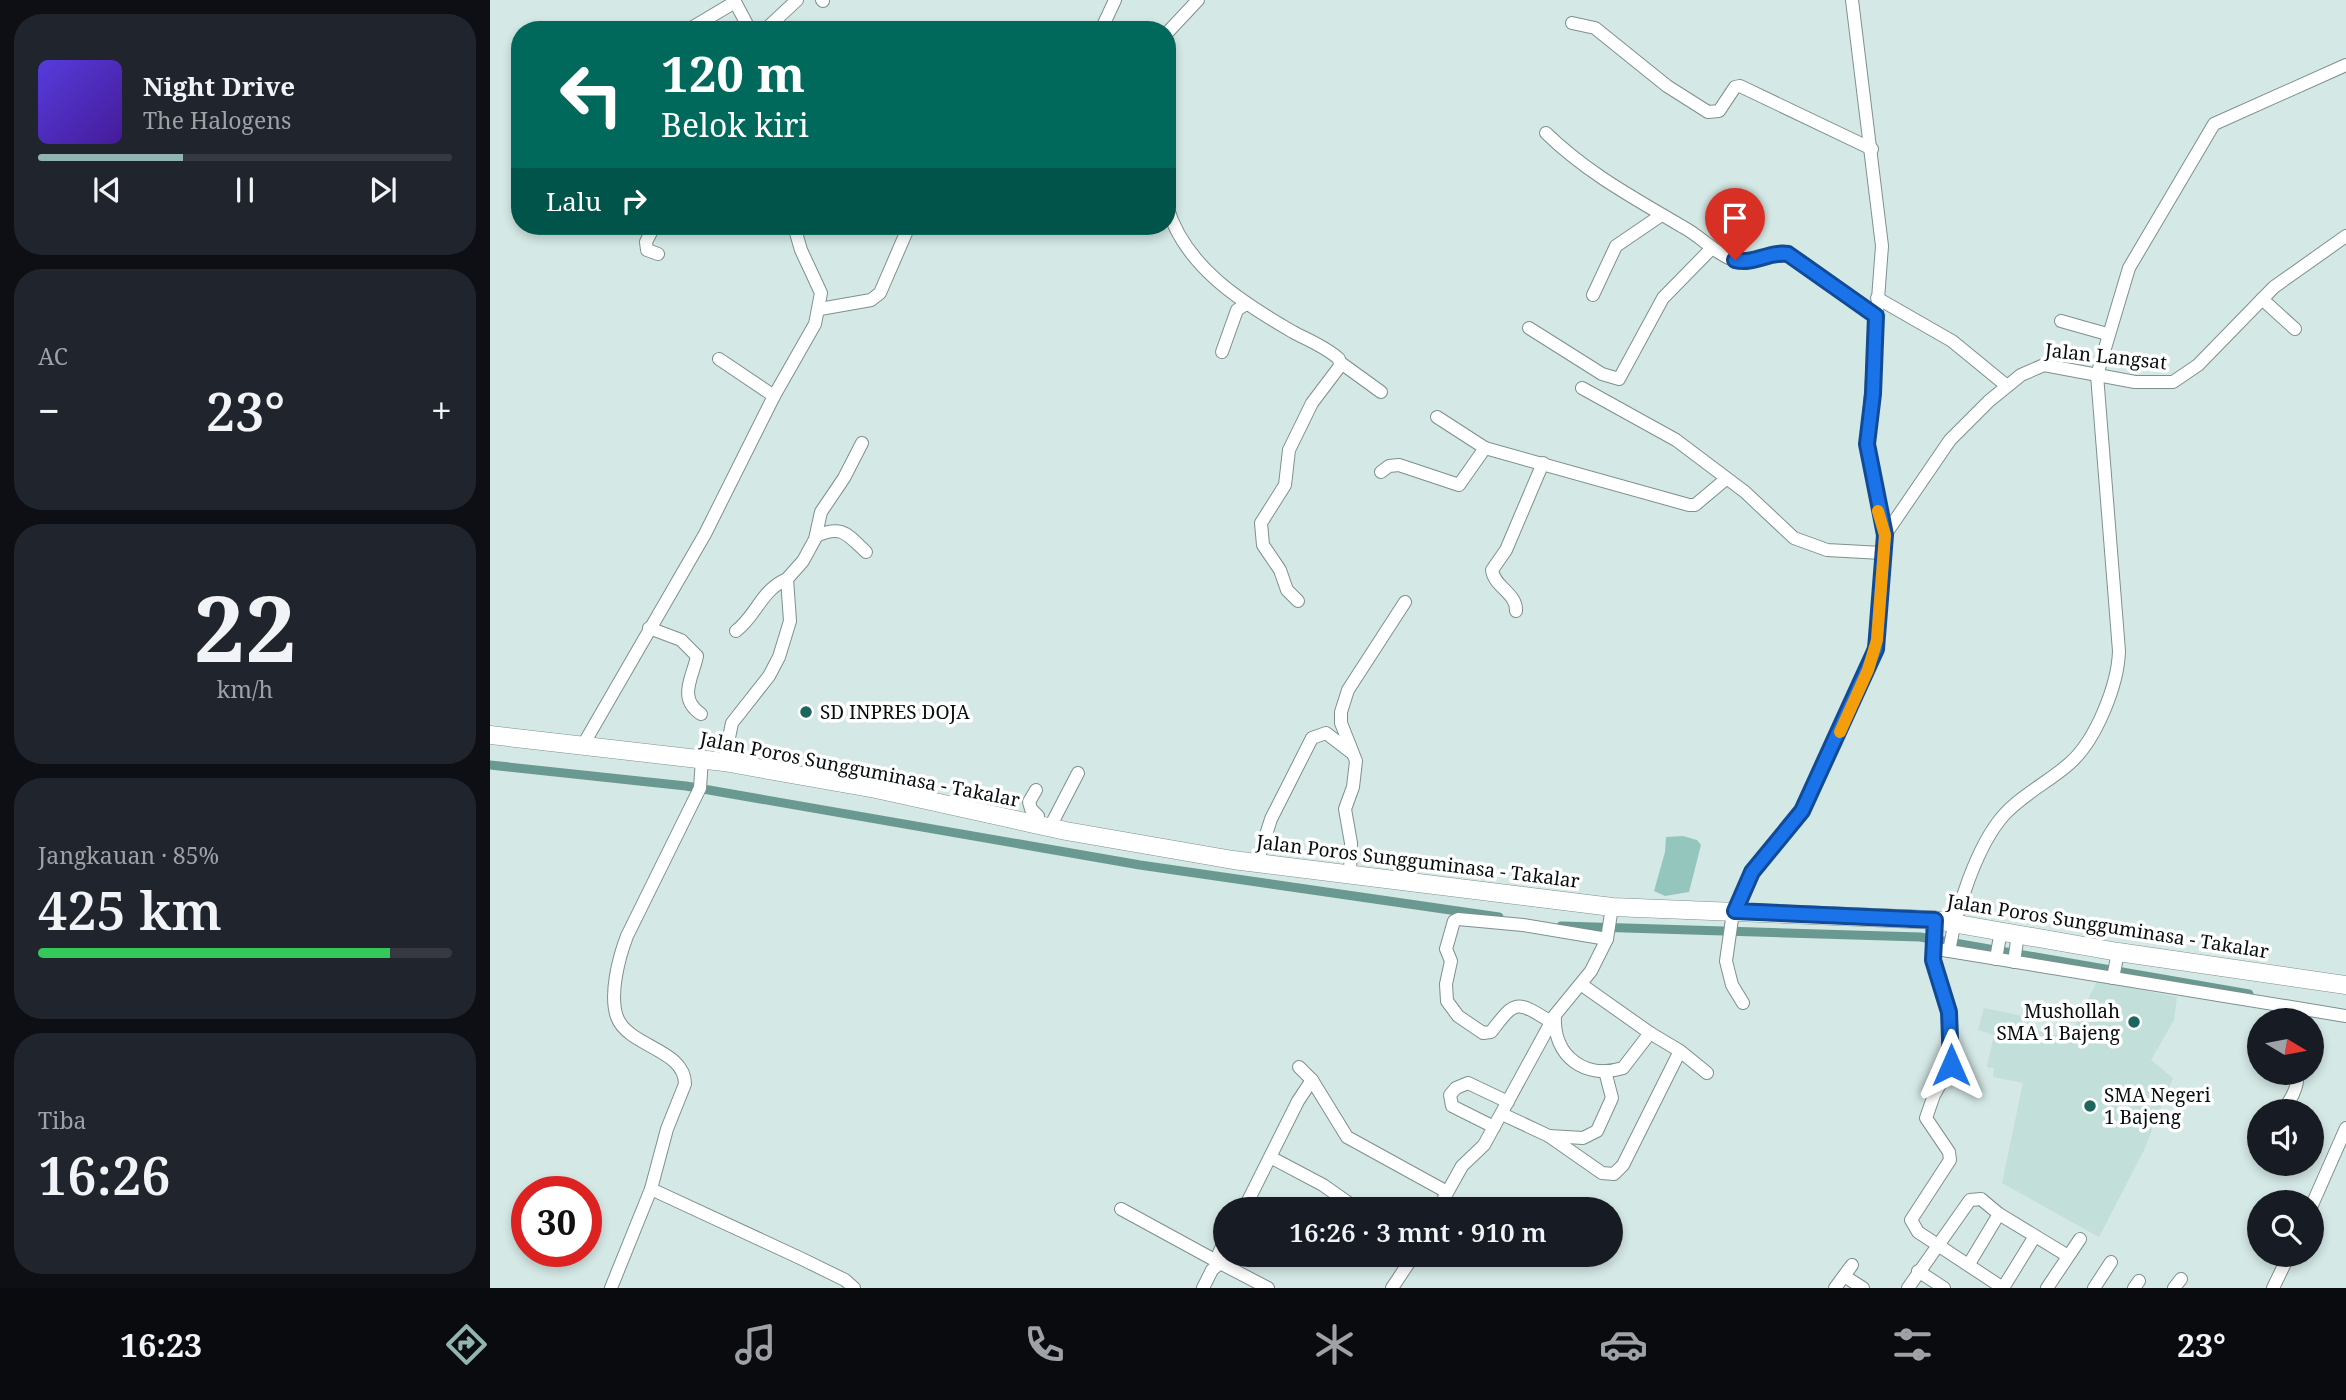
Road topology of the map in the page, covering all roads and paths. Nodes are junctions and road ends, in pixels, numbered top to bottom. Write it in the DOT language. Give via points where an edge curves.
graph roads {
  1 [pos="797,0"];
  2 [pos="1115,0"];
  3 [pos="1198,0"];
  4 [pos="1852,0"];
  5 [pos="734,1"];
  6 [pos="702,21"];
  7 [pos="745,21"];
  8 [pos="775,21"];
  9 [pos="1105,21"];
  10 [pos="1176,23"];
  11 [pos="1572,23"];
  12 [pos="2346,65"];
  13 [pos="1546,133"];
  14 [pos="1872,149"];
  15 [pos="1660,216"];
  16 [pos="1176,231"];
  17 [pos="650,235"];
  18 [pos="797,235"];
  19 [pos="905,235"];
  20 [pos="2346,236"];
  21 [pos="1711,249"];
  22 [pos="658,254"];
  23 [pos="1593,295"];
  24 [pos="1877,298"];
  25 [pos="2262,299"];
  26 [pos="1246,304"];
  27 [pos="820,309"];
  28 [pos="1876,316"];
  29 [pos="2061,321"];
  30 [pos="1529,328"];
  31 [pos="2295,329"];
  32 [pos="2108,334"];
  33 [pos="1222,352"];
  34 [pos="719,359"];
  35 [pos="1340,363"];
  36 [pos="2097,375"];
  37 [pos="2007,386"];
  38 [pos="1582,388"];
  39 [pos="1381,392"];
  40 [pos="774,396"];
  41 [pos="1437,417"];
  42 [pos="862,443"];
  43 [pos="1485,448"];
  44 [pos="1543,463"];
  45 [pos="1381,471"];
  46 [pos="1726,479"];
  47 [pos="1885,535"];
  48 [pos="816,536"];
  49 [pos="866,552"];
  50 [pos="1882,553"];
  51 [pos="787,579"];
  52 [pos="1298,601"];
  53 [pos="1405,602"];
  54 [pos="1516,611"];
  55 [pos="649,628"];
  56 [pos="736,631"];
  57 [pos="701,714"];
  58 [pos="490,735"];
  59 [pos="583,745"];
  60 [pos="1355,755"];
  61 [pos="724,762"];
  62 [pos="702,764"];
  63 [pos="1078,774"];
  64 [pos="1036,790"];
  65 [pos="1044,826"];
  66 [pos="1256,863"];
  67 [pos="1350,874"];
  68 [pos="1612,911"];
  69 [pos="1734,915"];
  70 [pos="1935,924"];
  71 [pos="1954,927"];
  72 [pos="1608,936"];
  73 [pos="2018,938"];
  74 [pos="1933,947"];
  75 [pos="1949,948"];
  76 [pos="2118,956"];
  77 [pos="1996,957"];
  78 [pos="2014,960"];
  79 [pos="2031,963"];
  80 [pos="2113,977"];
  81 [pos="1582,985"];
  82 [pos="2346,985"];
  83 [pos="1743,1003"];
  84 [pos="2274,1008"];
  85 [pos="2324,1015"];
  86 [pos="2346,1016"];
  87 [pos="1553,1019"];
  88 [pos="1650,1033"];
  89 [pos="1680,1051"];
  90 [pos="1299,1067"];
  91 [pos="1605,1071"];
  92 [pos="1707,1073"];
  93 [pos="1312,1080"];
  94 [pos="1505,1108"];
  95 [pos="1494,1127"];
  96 [pos="2346,1128"];
  97 [pos="1549,1136"];
  98 [pos="1272,1158"];
  99 [pos="2341,1158"];
  100 [pos="651,1189"];
  101 [pos="2321,1190"];
  102 [pos="1447,1192"];
  103 [pos="1251,1197"];
  104 [pos="1340,1197"];
  105 [pos="1444,1197"];
  106 [pos="1121,1209"];
  107 [pos="1999,1214"];
  108 [pos="2035,1236"];
  109 [pos="2080,1239"];
  110 [pos="1937,1243"];
  111 [pos="2068,1256"];
  112 [pos="1213,1259"];
  113 [pos="2111,1262"];
  114 [pos="1969,1264"];
  115 [pos="1215,1267"];
  116 [pos="1228,1267"];
  117 [pos="1406,1267"];
  118 [pos="2283,1267"];
  119 [pos="1918,1271"];
  120 [pos="611,1288"];
  121 [pos="854,1288"];
  122 [pos="1203,1288"];
  123 [pos="1268,1288"];
  124 [pos="1392,1288"];
  125 [pos="1835,1288"];
  126 [pos="1863,1288"];
  127 [pos="1908,1288"];
  128 [pos="1944,1288"];
  129 [pos="2003,1288"];
  130 [pos="2047,1288"];
  131 [pos="2094,1288"];
  132 [pos="2273,1288"];
  1 -- 8 [label="street"];
  2 -- 9 [label="street"];
  3 -- 10 [label="street"];
  4 -- 14 [label="street"];
  5 -- 6 [label="street"];
  5 -- 7 [label="street"];
  11 -- 14 [label="street" via="1595,28 1708,112 1719,111 1735,87 1741,86"];
  12 -- 32 [label="street" via="2214,124 2133,259"];
  13 -- 15 [label="street" via="1586,168"];
  14 -- 24 [label="street" via="1882,246"];
  15 -- 21 [label="street" via="1686,228"];
  15 -- 23 [label="street" via="1616,246"];
  16 -- 26 [label="street" via="1195,259"];
  17 -- 22 [label="street" via="647,250"];
  18 -- 27 [label="street" via="821,293"];
  19 -- 27 [label="street" via="880,293 871,300"];
  20 -- 25 [label="street, Jalan Langsat" via="2292,272"];
  21 -- 28 [label="street" via="1739,262 1788,254"];
  21 -- 30 [label="street" via="1663,298 1619,379 1602,374"];
  24 -- 28 [label="street"];
  24 -- 37 [label="street" via="1952,341"];
  25 -- 31 [label="street"];
  25 -- 36 [label="street, Jalan Langsat" via="2198,365 2173,382"];
  26 -- 33 [label="street" via="1237,310"];
  26 -- 35 [label="street" via="1336,356"];
  27 -- 40 [label="street"];
  28 -- 47 [label="street" via="1867,444"];
  29 -- 32 [label="street"];
  32 -- 36 [label="street"];
  34 -- 40 [label="street"];
  35 -- 39 [label="street"];
  35 -- 52 [label="street" via="1312,403 1289,450 1285,485 1261,523 1263,545"];
  36 -- 37 [label="street, Jalan Langsat" via="2044,365"];
  36 -- 71 [label="street" via="2118,673 2083,750 1997,823"];
  37 -- 47 [label="street, Jalan Langsat" via="1950,440"];
  38 -- 46 [label="street" via="1676,440"];
  40 -- 55 [label="street" via="705,534"];
  41 -- 43 [label="street"];
  42 -- 48 [label="street" via="821,512"];
  43 -- 44 [label="street"];
  43 -- 45 [label="street" via="1459,485 1399,465"];
  44 -- 46 [label="street" via="1689,505"];
  44 -- 54 [label="street" via="1506,550 1492,570 1515,602"];
  46 -- 50 [label="street" via="1794,538 1827,550"];
  47 -- 50 [label="street"];
  48 -- 49 [label="street" via="839,530"];
  48 -- 51 [label="street"];
  50 -- 69 [label="street" via="1879,628 1868,670 1802,811 1752,872"];
  51 -- 56 [label="street" via="768,590 752,617"];
  51 -- 61 [label="street" via="790,621 779,657 732,723"];
  53 -- 60 [label="street" via="1343,702 1341,723"];
  55 -- 57 [label="street" via="681,640 697,656 687,689 689,702"];
  55 -- 59 [label="street"];
  58 -- 59 [label="highway, Jalan Poros Sungguminasa - Takalar"];
  59 -- 62 [label="highway, Jalan Poros Sungguminasa - Takalar"];
  60 -- 66 [label="street" via="1326,733 1312,738 1271,819"];
  60 -- 67 [label="street" via="1353,787 1345,809"];
  61 -- 62 [label="highway, Jalan Poros Sungguminasa - Takalar"];
  61 -- 65 [label="highway, Jalan Poros Sungguminasa - Takalar"];
  62 -- 100 [label="street" via="700,788 627,936 615,996 616,1015 623,1027 673,1061 685,1078"];
  63 -- 65 [label="street"];
  64 -- 65 [label="street" via="1029,802"];
  65 -- 66 [label="highway, Jalan Poros Sungguminasa - Takalar"];
  66 -- 67 [label="highway, Jalan Poros Sungguminasa - Takalar"];
  67 -- 68 [label="highway, Jalan Poros Sungguminasa - Takalar"];
  68 -- 69 [label="highway, Jalan Poros Sungguminasa - Takalar"];
  68 -- 72 [label="street"];
  69 -- 70 [label="highway, Jalan Poros Sungguminasa - Takalar"];
  69 -- 83 [label="street" via="1726,961"];
  70 -- 71 [label="highway, Jalan Poros Sungguminasa - Takalar"];
  70 -- 74 [label="street"];
  71 -- 73 [label="highway, Jalan Poros Sungguminasa - Takalar"];
  71 -- 75 [label="street"];
  72 -- 81 [label="street"];
  72 -- 87 [label="street" via="1454,921 1446,949 1451,964 1445,991 1458,1016 1483,1033 1491,1032 1512,1007"];
  73 -- 76 [label="highway, Jalan Poros Sungguminasa - Takalar"];
  73 -- 77 [label="street"];
  73 -- 78 [label="street"];
  73 -- 79 [label="street"];
  74 -- 75 [label="street"];
  74 -- 110 [label="street" via="1949,1012 1951,1065 1926,1118 1950,1160 1911,1220 1918,1232"];
  75 -- 77 [label="street"];
  76 -- 80 [label="street"];
  76 -- 82 [label="highway, Jalan Poros Sungguminasa - Takalar"];
  77 -- 78 [label="street"];
  78 -- 79 [label="street"];
  79 -- 80 [label="street"];
  80 -- 84 [label="street"];
  81 -- 87 [label="street"];
  81 -- 88 [label="street"];
  85 -- 86 [label="street"];
  87 -- 91 [label="street" via="1564,1055 1579,1065"];
  87 -- 94 [label="street"];
  88 -- 89 [label="street"];
  88 -- 91 [label="street" via="1628,1065"];
  89 -- 92 [label="street"];
  89 -- 97 [label="street" via="1615,1174 1602,1173"];
  90 -- 93 [label="street"];
  91 -- 97 [label="street" via="1612,1098 1597,1131 1583,1138"];
  93 -- 98 [label="street"];
  93 -- 102 [label="street" via="1347,1137"];
  94 -- 95 [label="street"];
  94 -- 95 [label="street" via="1472,1083 1450,1095 1452,1106"];
  94 -- 97 [label="street"];
  95 -- 102 [label="street"];
  96 -- 99 [label="street"];
  98 -- 103 [label="street"];
  98 -- 104 [label="street"];
  99 -- 101 [label="street"];
  100 -- 120 [label="street"];
  100 -- 121 [label="street"];
  102 -- 105 [label="street"];
  106 -- 112 [label="street"];
  107 -- 108 [label="street"];
  107 -- 110 [label="street" via="1973,1198"];
  107 -- 114 [label="street"];
  108 -- 111 [label="street"];
  108 -- 129 [label="street"];
  109 -- 111 [label="street"];
  110 -- 114 [label="street"];
  110 -- 119 [label="street"];
  111 -- 130 [label="street"];
  113 -- 131 [label="street"];
  114 -- 129 [label="street"];
  115 -- 122 [label="street"];
  116 -- 123 [label="street"];
  117 -- 124 [label="street"];
  118 -- 132 [label="street"];
  119 -- 127 [label="street"];
  119 -- 128 [label="street"];
  125 -- 126 [label="street" via="1848,1270"];
}
